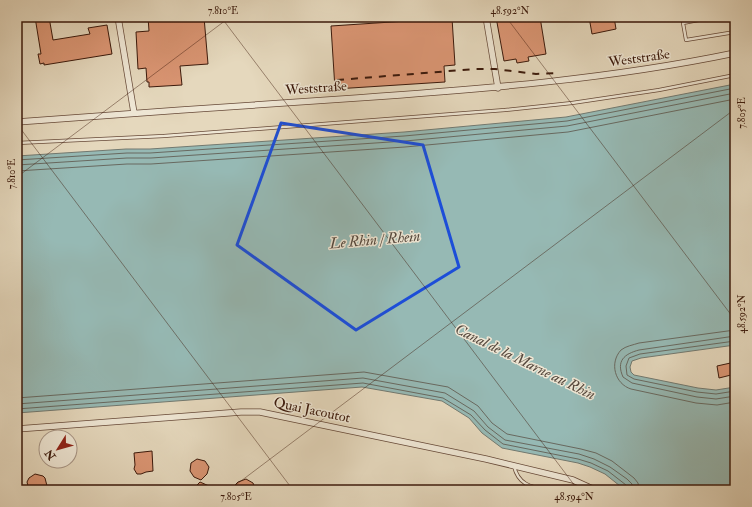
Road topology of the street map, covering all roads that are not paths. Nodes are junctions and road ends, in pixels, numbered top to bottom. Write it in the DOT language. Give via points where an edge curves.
graph roads {
  1 [pos="118,17"];
  2 [pos="486,17"];
  3 [pos="714,17"];
  4 [pos="735,32"];
  5 [pos="735,54"];
  6 [pos="735,75"];
  7 [pos="498,88"];
  8 [pos="134,113"];
  9 [pos="17,122"];
  10 [pos="17,144"];
  11 [pos="17,429"];
  12 [pos="514,466"];
  13 [pos="547,490"];
  14 [pos="595,490"];
  1 -- 8 [label="street" via="124,66"];
  2 -- 7 [label="street"];
  3 -- 4 [label="lane" via="683,23 686,40"];
  5 -- 7 [label="street, Weststraße" via="634,72"];
  6 -- 10 [label="lane" via="659,90 504,110 164,136"];
  7 -- 8 [label="street, Weststraße"];
  8 -- 9 [label="street, Weststraße"];
  11 -- 12 [label="street, Quai Jacoutot" via="260,412"];
  12 -- 13 [label="lane" via="516,475 522,483"];
  12 -- 14 [label="street, Quai Jacoutot" via="573,480"];
}
